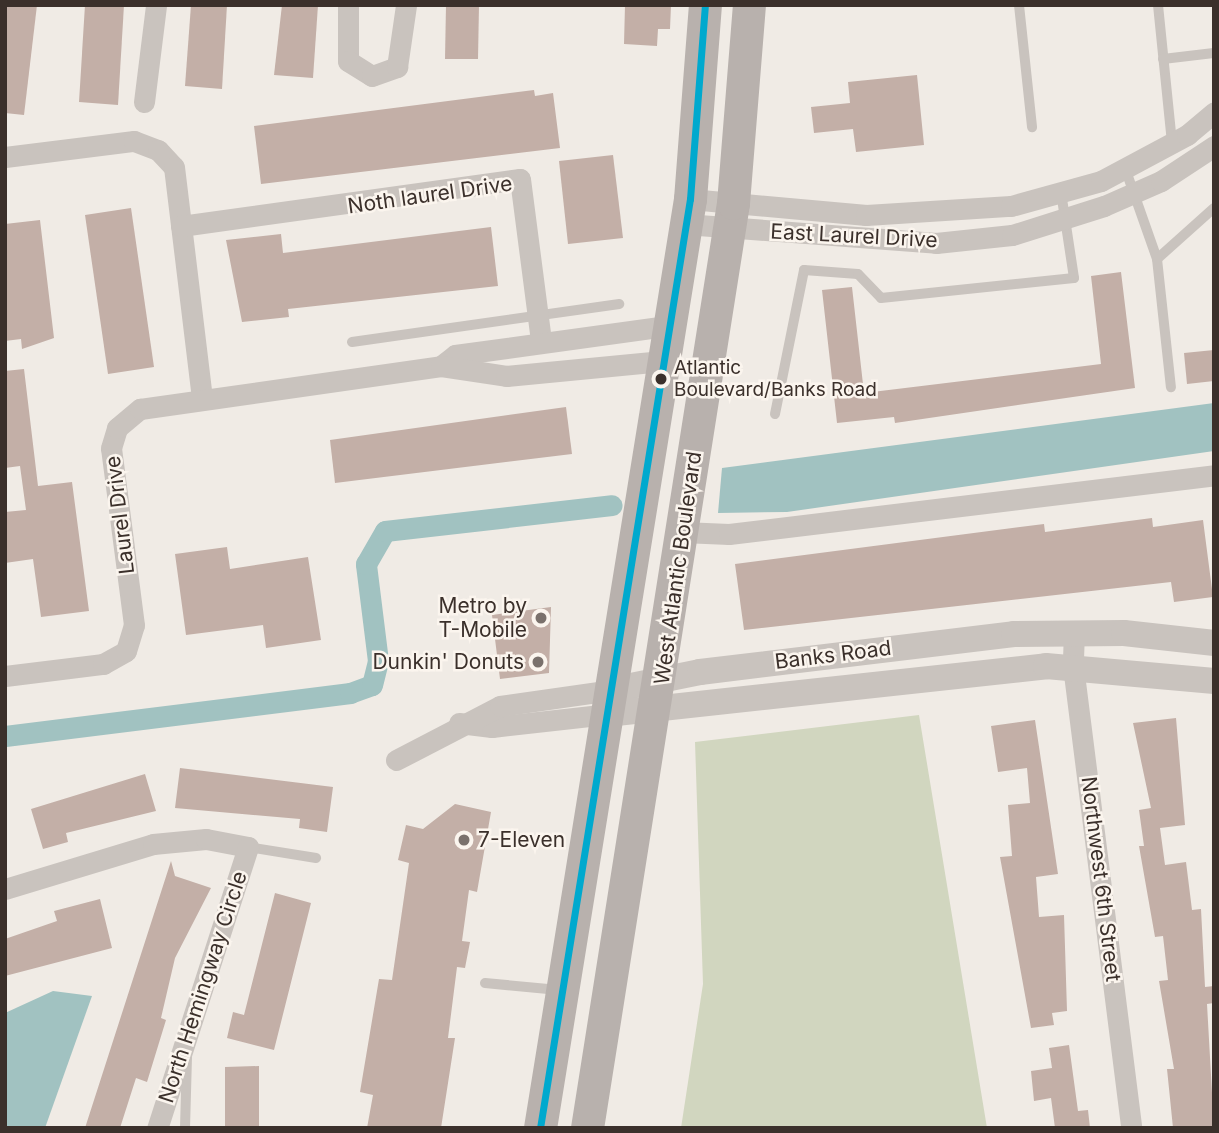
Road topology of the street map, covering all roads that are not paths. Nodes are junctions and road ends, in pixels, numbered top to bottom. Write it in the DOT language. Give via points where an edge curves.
graph roads {
  1 [pos="156,5"];
  2 [pos="348,5"];
  3 [pos="406,5"];
  4 [pos="705,5"];
  5 [pos="749,5"];
  6 [pos="1018,5"];
  7 [pos="1158,5"];
  8 [pos="1214,53"];
  9 [pos="1163,59"];
  10 [pos="144,102"];
  11 [pos="1214,112"];
  12 [pos="1032,127"];
  13 [pos="1172,143"];
  14 [pos="1214,146"];
  15 [pos="5,157"];
  16 [pos="1125,168"];
  17 [pos="1061,192"];
  18 [pos="1134,192"];
  19 [pos="1214,208"];
  20 [pos="687,211"];
  21 [pos="731,215"];
  22 [pos="1068,217"];
  23 [pos="181,226"];
  24 [pos="1157,260"];
  25 [pos="619,304"];
  26 [pos="538,319"];
  27 [pos="667,326"];
  28 [pos="541,340"];
  29 [pos="352,342"];
  30 [pos="662,361"];
  31 [pos="441,366"];
  32 [pos="1171,387"];
  33 [pos="202,399"];
  34 [pos="775,414"];
  35 [pos="1214,475"];
  36 [pos="682,532"];
  37 [pos="1074,631"];
  38 [pos="1214,643"];
  39 [pos="1073,666"];
  40 [pos="5,676"];
  41 [pos="1214,681"];
  42 [pos="659,695"];
  43 [pos="609,702"];
  44 [pos="396,760"];
  45 [pos="248,847"];
  46 [pos="316,858"];
  47 [pos="5,889"];
  48 [pos="485,983"];
  49 [pos="564,990"];
  50 [pos="188,1039"];
  51 [pos="157,1128"];
  52 [pos="185,1128"];
  53 [pos="540,1128"];
  54 [pos="587,1128"];
  55 [pos="1131,1128"];
  1 -- 10 [label="street"];
  2 -- 3 [label="street" via="348,61 372,76 397,67"];
  4 -- 20 [label="main road"];
  5 -- 21 [label="main road, West Atlantic Boulevard"];
  6 -- 12 [label="lane"];
  7 -- 9 [label="lane"];
  8 -- 9 [label="lane"];
  9 -- 13 [label="lane"];
  11 -- 13 [label="street, East Laurel Drive"];
  13 -- 16 [label="street, East Laurel Drive"];
  14 -- 18 [label="street, East Laurel Drive"];
  15 -- 23 [label="street" via="134,141 158,150 174,167"];
  16 -- 17 [label="street, East Laurel Drive"];
  16 -- 18 [label="lane"];
  17 -- 21 [label="street, East Laurel Drive" via="1011,206 935,215"];
  17 -- 22 [label="lane"];
  18 -- 22 [label="street, East Laurel Drive"];
  18 -- 24 [label="lane"];
  19 -- 24 [label="lane"];
  20 -- 21 [label="street, East Laurel Drive"];
  20 -- 27 [label="main road"];
  21 -- 22 [label="street, East Laurel Drive" via="936,243 1012,234"];
  21 -- 36 [label="main road, West Atlantic Boulevard"];
  22 -- 34 [label="lane" via="1074,278 881,299 858,274 804,270"];
  23 -- 26 [label="street, Noth laurel Drive" via="520,179"];
  23 -- 33 [label="street"];
  24 -- 32 [label="lane"];
  25 -- 26 [label="lane"];
  26 -- 28 [label="street, Noth laurel Drive"];
  26 -- 29 [label="lane"];
  27 -- 28 [label="street, Laurel Drive"];
  27 -- 30 [label="main road"];
  28 -- 31 [label="street, Laurel Drive" via="455,355"];
  30 -- 31 [label="street, Laurel Drive" via="506,376"];
  30 -- 43 [label="main road"];
  31 -- 33 [label="street, Laurel Drive"];
  33 -- 40 [label="street, Laurel Drive" via="140,409 117,428 111,448 134,625 126,651 103,664"];
  35 -- 36 [label="street" via="729,534"];
  36 -- 42 [label="main road, West Atlantic Boulevard"];
  37 -- 38 [label="street, Banks Road"];
  37 -- 39 [label="street, Northwest 6th Street"];
  37 -- 42 [label="street, Banks Road" via="947,640"];
  39 -- 41 [label="street, Banks Road"];
  39 -- 42 [label="street, Banks Road"];
  39 -- 55 [label="street, Northwest 6th Street"];
  42 -- 43 [label="street, Banks Road"];
  42 -- 54 [label="main road, West Atlantic Boulevard"];
  43 -- 44 [label="street, Banks Road" via="492,727 457,723"];
  43 -- 49 [label="main road"];
  45 -- 46 [label="lane"];
  45 -- 47 [label="street" via="206,839 153,844"];
  45 -- 50 [label="street, North Hemingway Circle"];
  48 -- 49 [label="lane"];
  49 -- 53 [label="main road"];
  50 -- 51 [label="street, North Hemingway Circle"];
  50 -- 52 [label="lane"];
}
